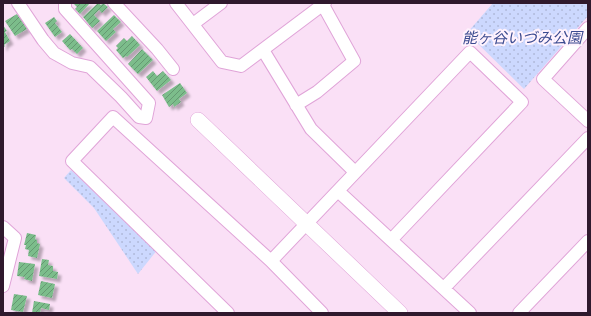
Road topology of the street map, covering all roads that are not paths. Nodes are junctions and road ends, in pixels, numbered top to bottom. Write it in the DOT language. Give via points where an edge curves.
graph roads {
  1 [pos="18,3"];
  2 [pos="65,3"];
  3 [pos="114,3"];
  4 [pos="176,3"];
  5 [pos="221,3"];
  6 [pos="324,4"];
  7 [pos="193,24"];
  8 [pos="588,28"];
  9 [pos="263,50"];
  10 [pos="173,69"];
  11 [pos="296,105"];
  12 [pos="198,120"];
  13 [pos="588,121"];
  14 [pos="588,138"];
  15 [pos="355,172"];
  16 [pos="338,191"];
  17 [pos="307,223"];
  18 [pos="3,228"];
  19 [pos="391,240"];
  20 [pos="588,241"];
  21 [pos="271,261"];
  22 [pos="3,286"];
  23 [pos="444,288"];
  24 [pos="228,313"];
  25 [pos="322,313"];
  26 [pos="400,313"];
  27 [pos="470,313"];
  28 [pos="519,313"];
  1 -- 2 [label="street" via="54,53 72,63 90,67 139,117 146,118 149,103 65,9"];
  3 -- 10 [label="street"];
  4 -- 7 [label="street"];
  5 -- 7 [label="street"];
  6 -- 9 [label="street"];
  6 -- 11 [label="street" via="354,61 317,92"];
  7 -- 9 [label="street" via="222,62 241,66"];
  8 -- 13 [label="street" via="543,79"];
  9 -- 11 [label="street"];
  11 -- 15 [label="street" via="311,129"];
  12 -- 17 [label="street"];
  14 -- 23 [label="street"];
  15 -- 16 [label="street"];
  15 -- 19 [label="street" via="470,52 522,102"];
  16 -- 17 [label="street"];
  16 -- 19 [label="street"];
  17 -- 21 [label="street"];
  17 -- 26 [label="street"];
  18 -- 22 [label="street" via="15,238"];
  19 -- 23 [label="street"];
  20 -- 28 [label="street"];
  21 -- 24 [label="street" via="113,117 72,161"];
  21 -- 25 [label="street"];
  23 -- 27 [label="street"];
}
